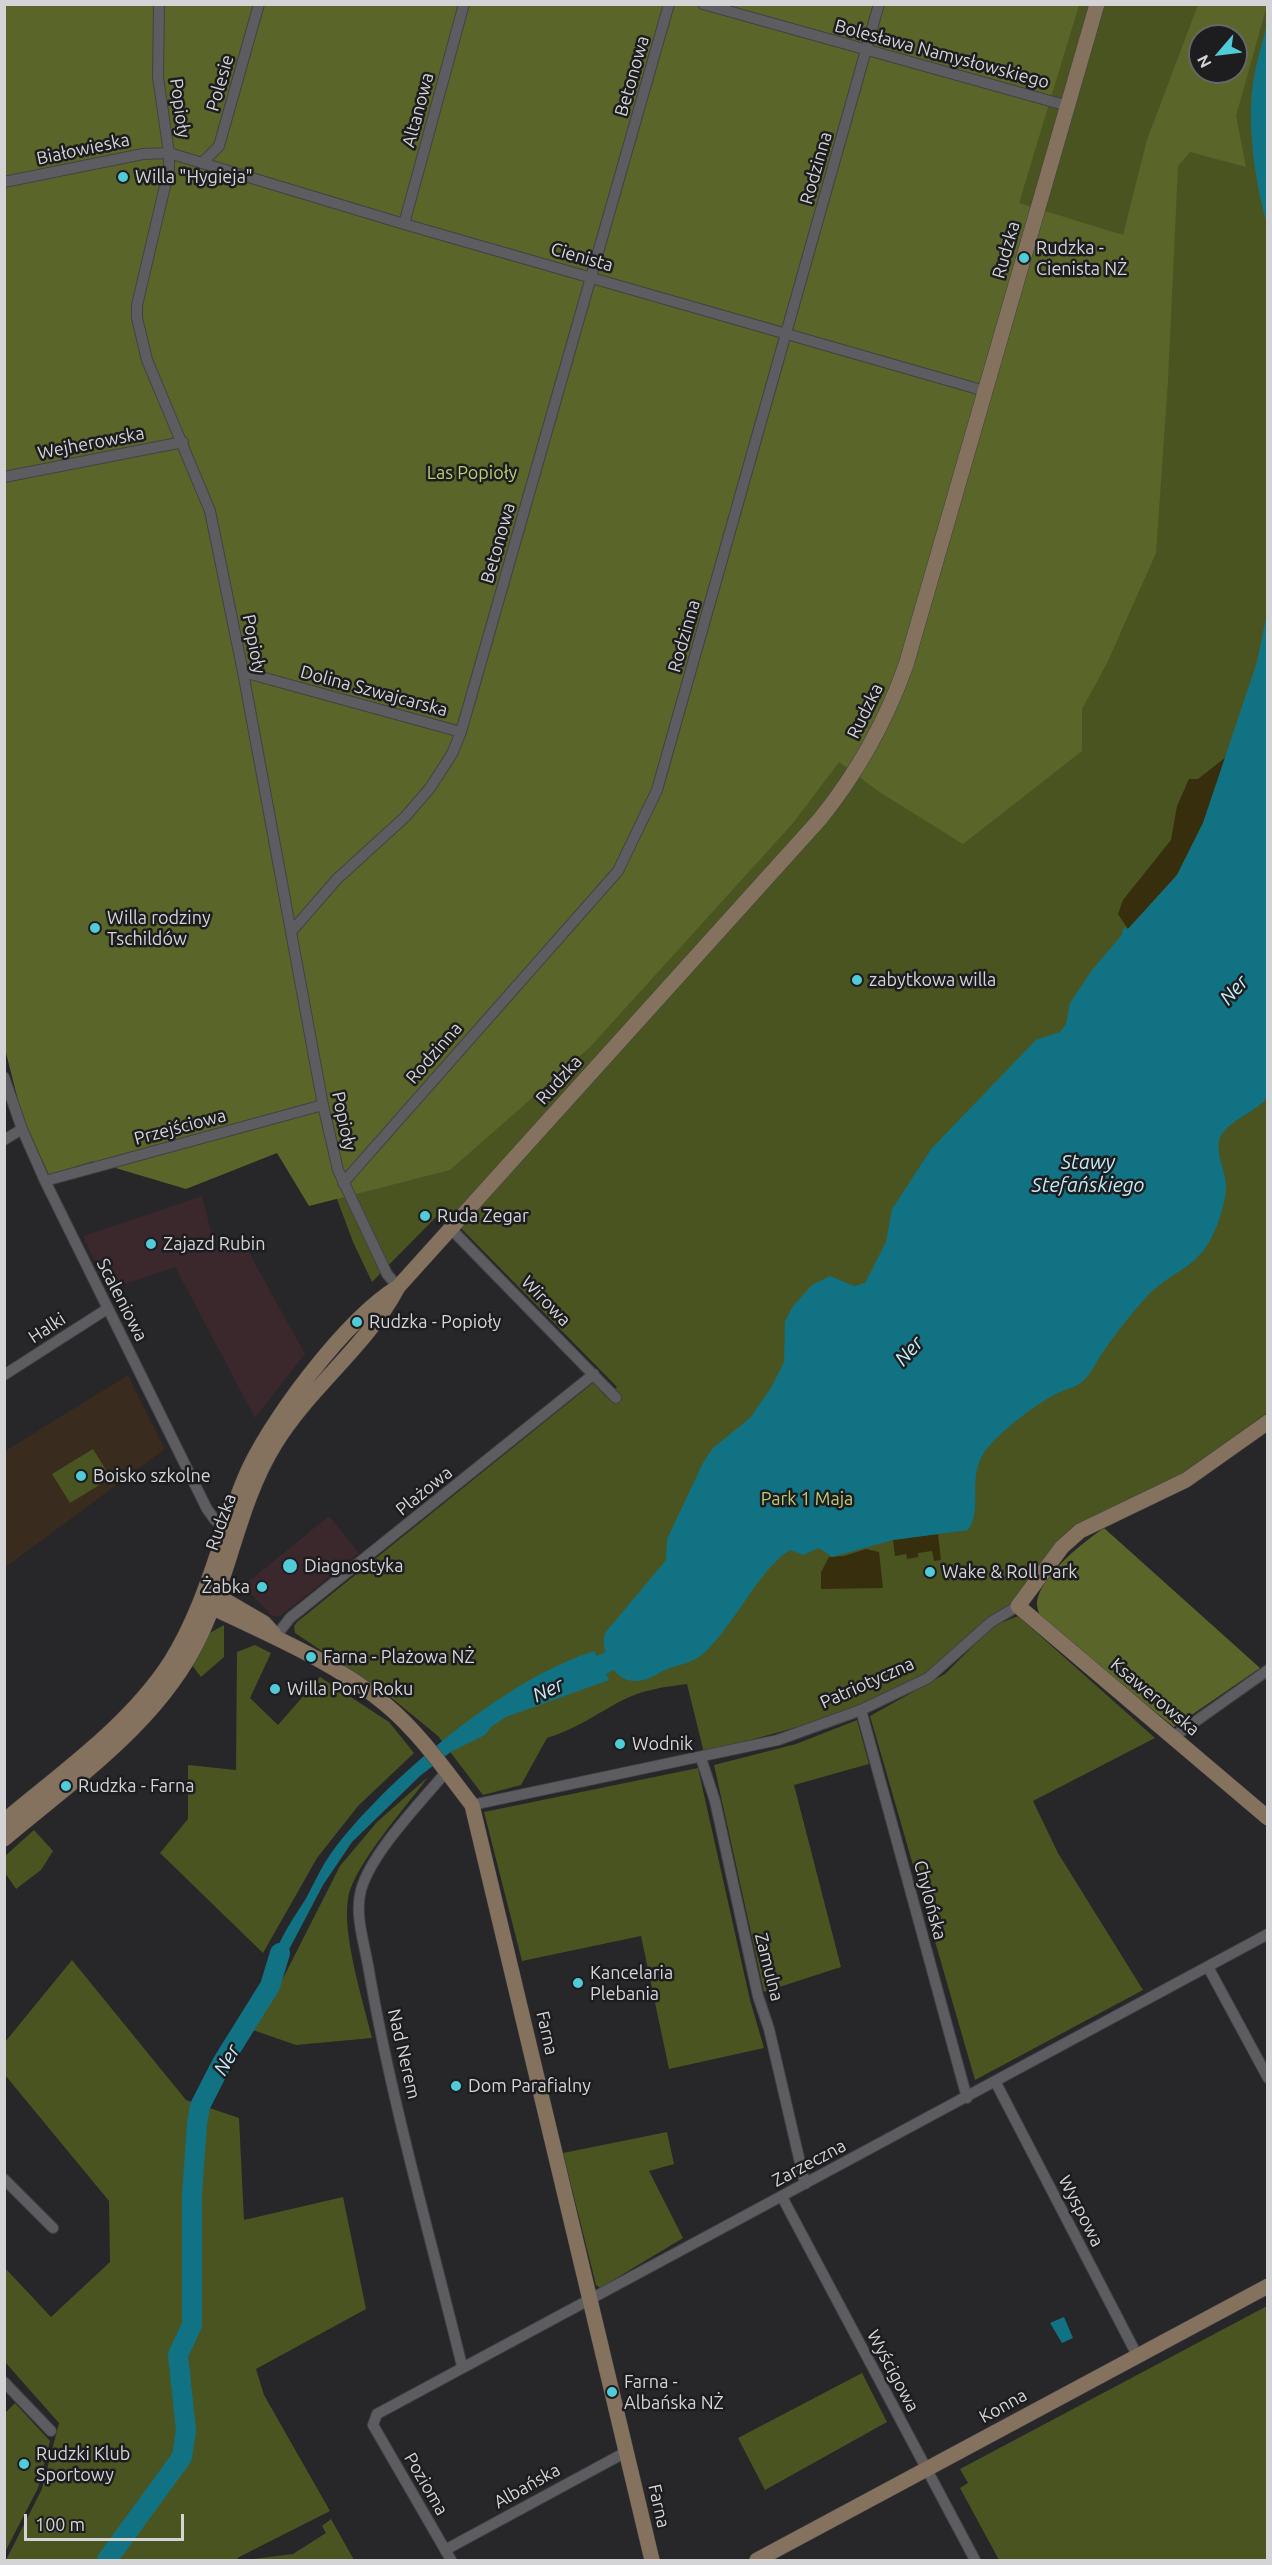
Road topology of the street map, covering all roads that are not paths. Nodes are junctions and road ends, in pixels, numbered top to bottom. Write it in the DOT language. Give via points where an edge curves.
graph roads {
  1 [pos="159,4"];
  2 [pos="259,4"];
  3 [pos="464,4"];
  4 [pos="669,4"];
  5 [pos="703,4"];
  6 [pos="879,4"];
  7 [pos="1097,4"];
  8 [pos="866,51"];
  9 [pos="1068,106"];
  10 [pos="170,153"];
  11 [pos="202,163"];
  12 [pos="4,182"];
  13 [pos="404,224"];
  14 [pos="592,276"];
  15 [pos="787,332"];
  16 [pos="986,391"];
  17 [pos="183,442"];
  18 [pos="4,477"];
  19 [pos="243,672"];
  20 [pos="460,732"];
  21 [pos="291,932"];
  22 [pos="4,1077"];
  23 [pos="323,1105"];
  24 [pos="22,1129"];
  25 [pos="4,1140"];
  26 [pos="45,1181"];
  27 [pos="343,1183"];
  28 [pos="451,1229"];
  29 [pos="398,1287"];
  30 [pos="107,1309"];
  31 [pos="594,1374"];
  32 [pos="4,1375"];
  33 [pos="616,1398"];
  34 [pos="1268,1422"];
  35 [pos="227,1527"];
  36 [pos="209,1598"];
  37 [pos="1018,1606"];
  38 [pos="276,1636"];
  39 [pos="1268,1670"];
  40 [pos="861,1710"];
  41 [pos="1172,1738"];
  42 [pos="701,1758"];
  43 [pos="444,1769"];
  44 [pos="472,1806"];
  45 [pos="7,1814"];
  46 [pos="1268,1818"];
  47 [pos="4,1839"];
  48 [pos="1268,1934"];
  49 [pos="1208,1967"];
  50 [pos="1268,2078"];
  51 [pos="996,2083"];
  52 [pos="967,2098"];
  53 [pos="4,2179"];
  54 [pos="805,2184"];
  55 [pos="782,2197"];
  56 [pos="53,2228"];
  57 [pos="1268,2286"];
  58 [pos="590,2299"];
  59 [pos="1137,2355"];
  60 [pos="462,2366"];
  61 [pos="4,2382"];
  62 [pos="373,2425"];
  63 [pos="51,2431"];
  64 [pos="626,2452"];
  65 [pos="927,2470"];
  66 [pos="445,2550"];
  67 [pos="767,2558"];
  68 [pos="451,2560"];
  69 [pos="652,2560"];
  70 [pos="975,2560"];
  1 -- 10 [label="street, Popioły" via="158,77"];
  2 -- 11 [label="street, Polesie" via="219,146"];
  3 -- 13 [label="street, Altanowa"];
  4 -- 14 [label="street, Betonowa"];
  5 -- 8 [label="street, Bolesława Namysłowskiego"];
  6 -- 8 [label="street, Rodzinna"];
  7 -- 9 [label="street, Rudzka"];
  8 -- 9 [label="street, Bolesława Namysłowskiego"];
  8 -- 15 [label="street, Rodzinna"];
  9 -- 16 [label="street, Rudzka"];
  10 -- 11 [label="street, Cienista"];
  10 -- 12 [label="street, Białowieska" via="143,154"];
  10 -- 17 [label="street, Popioły" via="136,318 147,360"];
  11 -- 13 [label="street, Cienista"];
  13 -- 14 [label="street, Cienista"];
  14 -- 15 [label="street, Cienista"];
  14 -- 20 [label="street, Betonowa"];
  15 -- 16 [label="street, Cienista"];
  15 -- 27 [label="street, Rodzinna" via="657,790 618,871"];
  16 -- 28 [label="street, Rudzka" via="906,665 885,718 858,766 810,830"];
  17 -- 18 [label="street, Wejherowska"];
  17 -- 19 [label="street, Popioły" via="210,511"];
  19 -- 20 [label="street, Dolina Szwajcarska"];
  19 -- 21 [label="street, Popioły"];
  20 -- 21 [label="street, Betonowa" via="441,771 405,817 338,879"];
  21 -- 23 [label="street, Popioły"];
  22 -- 24 [label="street, Scaleniowa"];
  23 -- 26 [label="street, Przejściowa"];
  23 -- 27 [label="street, Popioły"];
  24 -- 25 [label="street"];
  24 -- 26 [label="street, Scaleniowa"];
  26 -- 30 [label="street, Scaleniowa"];
  27 -- 29 [label="street, Popioły" via="387,1274"];
  28 -- 29 [label="street, Rudzka"];
  28 -- 31 [label="street, Wirowa"];
  29 -- 35 [label="street, Rudzka" via="377,1300 276,1420 244,1478"];
  29 -- 36 [label="street, Rudzka" via="386,1310 274,1445"];
  30 -- 32 [label="street, Halki"];
  30 -- 35 [label="street, Scaleniowa" via="207,1509"];
  31 -- 33 [label="street, Wirowa"];
  31 -- 38 [label="street, Plażowa" via="290,1618"];
  34 -- 37 [label="street, Patriotyczna" via="1175,1486 1080,1530 1062,1547"];
  35 -- 36 [label="street, Rudzka"];
  36 -- 38 [label="street, Farna" via="264,1623"];
  36 -- 45 [label="street, Rudzka" via="170,1662 143,1697 112,1728"];
  36 -- 47 [label="street, Rudzka" via="191,1654 153,1707"];
  37 -- 40 [label="street, Patriotyczna" via="991,1622 928,1678"];
  37 -- 41 [label="street, Ksawerowska"];
  38 -- 43 [label="street, Farna" via="375,1696 403,1720"];
  39 -- 41 [label="street"];
  40 -- 42 [label="street, Patriotyczna" via="778,1740"];
  40 -- 52 [label="street, Chylońska"];
  41 -- 46 [label="street, Ksawerowska"];
  42 -- 44 [label="street, Patriotyczna"];
  42 -- 54 [label="street, Zamulna" via="715,1801"];
  43 -- 44 [label="street, Farna"];
  43 -- 60 [label="street, Nad Nerem" via="377,1859 363,1885 359,1908 373,1996"];
  44 -- 58 [label="street, Farna"];
  48 -- 49 [label="street, Zarzeczna"];
  49 -- 50 [label="street"];
  49 -- 51 [label="street, Zarzeczna"];
  51 -- 52 [label="street, Zarzeczna"];
  51 -- 59 [label="street, Wyspowa"];
  52 -- 54 [label="street, Zarzeczna"];
  53 -- 56 [label="street"];
  54 -- 55 [label="street, Zarzeczna"];
  55 -- 58 [label="street, Zarzeczna"];
  55 -- 65 [label="street, Wyścigowa"];
  57 -- 59 [label="street, Konna"];
  58 -- 60 [label="street, Zarzeczna"];
  58 -- 64 [label="street, Farna"];
  59 -- 65 [label="street, Konna"];
  60 -- 62 [label="street, Zarzeczna" via="377,2414"];
  61 -- 63 [label="street"];
  62 -- 66 [label="street, Pozioma"];
  64 -- 66 [label="street, Albańska"];
  64 -- 69 [label="street, Farna"];
  65 -- 67 [label="street, Konna"];
  65 -- 70 [label="street, Wyścigowa"];
  66 -- 68 [label="street, Pozioma"];
}
